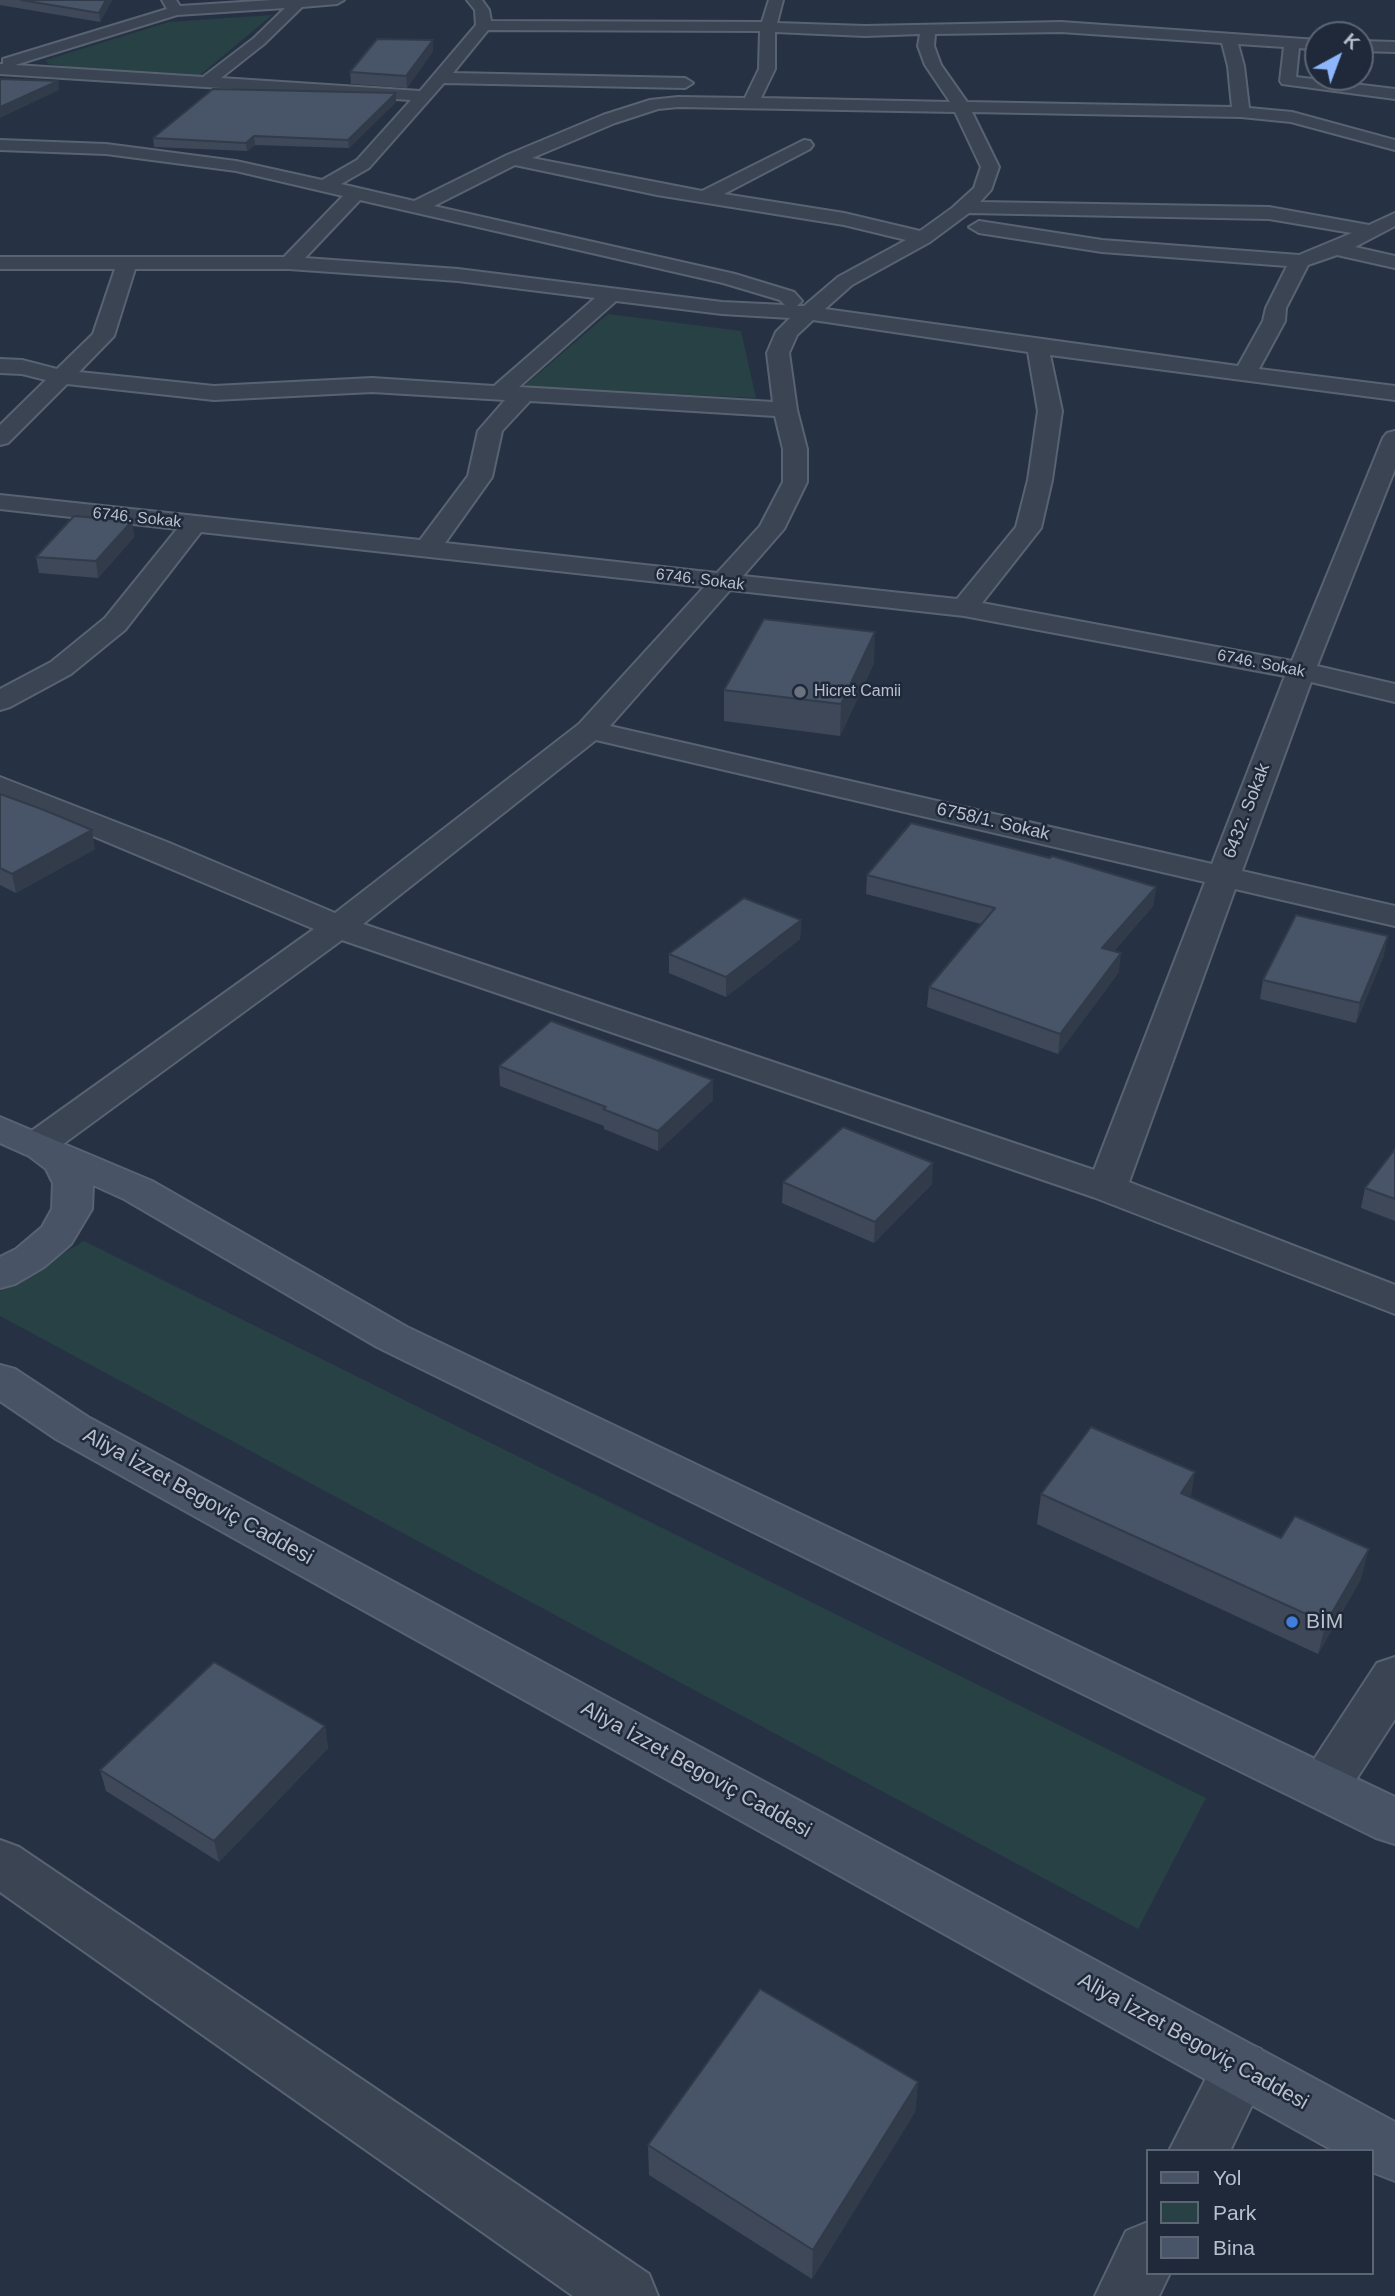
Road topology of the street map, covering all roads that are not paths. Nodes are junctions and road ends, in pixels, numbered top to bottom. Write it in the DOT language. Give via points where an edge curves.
graph roads {
  1 [pos="337,0"];
  2 [pos="474,0"];
  3 [pos="776,0"];
  4 [pos="298,3"];
  5 [pos="173,5"];
  6 [pos="654,14"];
  7 [pos="484,26"];
  8 [pos="643,26"];
  9 [pos="768,27"];
  10 [pos="928,30"];
  11 [pos="1229,40"];
  12 [pos="1292,44"];
  13 [pos="1304,44"];
  14 [pos="1374,46"];
  15 [pos="1395,47"];
  16 [pos="0,67"];
  17 [pos="440,79"];
  18 [pos="570,81"];
  19 [pos="205,83"];
  20 [pos="706,83"];
  21 [pos="1395,94"];
  22 [pos="424,96"];
  23 [pos="1290,99"];
  24 [pos="751,102"];
  25 [pos="560,103"];
  26 [pos="961,106"];
  27 [pos="1241,112"];
  28 [pos="550,124"];
  29 [pos="553,142"];
  30 [pos="9,145"];
  31 [pos="804,145"];
  32 [pos="1395,145"];
  33 [pos="0,155"];
  34 [pos="513,159"];
  35 [pos="326,185"];
  36 [pos="356,193"];
  37 [pos="704,197"];
  38 [pos="415,208"];
  39 [pos="1395,219"];
  40 [pos="944,222"];
  41 [pos="1371,231"];
  42 [pos="1336,249"];
  43 [pos="1300,261"];
  44 [pos="1395,262"];
  45 [pos="0,263"];
  46 [pos="127,263"];
  47 [pos="289,263"];
  48 [pos="611,295"];
  49 [pos="807,313"];
  50 [pos="1038,348"];
  51 [pos="0,366"];
  52 [pos="1245,374"];
  53 [pos="61,377"];
  54 [pos="499,393"];
  55 [pos="1395,393"];
  56 [pos="524,395"];
  57 [pos="785,410"];
  58 [pos="0,438"];
  59 [pos="1395,438"];
  60 [pos="0,502"];
  61 [pos="194,524"];
  62 [pos="428,548"];
  63 [pos="721,583"];
  64 [pos="964,608"];
  65 [pos="1301,671"];
  66 [pos="1395,693"];
  67 [pos="0,701"];
  68 [pos="590,730"];
  69 [pos="0,786"];
  70 [pos="1223,875"];
  71 [pos="1395,916"];
  72 [pos="338,927"];
  73 [pos="12,1137"];
  74 [pos="1107,1188"];
  75 [pos="0,1274"];
  76 [pos="1395,1300"];
  77 [pos="0,1380"];
  78 [pos="1395,1677"];
  79 [pos="1323,1788"];
  80 [pos="1395,1822"];
  81 [pos="0,1863"];
  82 [pos="1241,2068"];
  83 [pos="1200,2149"];
  84 [pos="1395,2153"];
  85 [pos="1146,2256"];
  86 [pos="627,2296"];
  87 [pos="1126,2296"];
  1 -- 4 [label="street"];
  2 -- 7 [label="street" via="482,10"];
  3 -- 9 [label="street"];
  4 -- 5 [label="street"];
  4 -- 19 [label="street" via="260,41"];
  5 -- 16 [label="street"];
  6 -- 8 [label="street"];
  7 -- 8 [label="street"];
  7 -- 17 [label="street"];
  8 -- 9 [label="street"];
  9 -- 10 [label="street"];
  9 -- 24 [label="street" via="767,69 753,84"];
  10 -- 11 [label="street" via="1079,23"];
  10 -- 26 [label="street" via="926,46 933,65"];
  11 -- 12 [label="street"];
  11 -- 27 [label="street"];
  12 -- 13 [label="street"];
  12 -- 23 [label="street"];
  14 -- 15 [label="street"];
  16 -- 19 [label="street"];
  17 -- 18 [label="street"];
  17 -- 22 [label="street"];
  18 -- 20 [label="street"];
  18 -- 25 [label="street"];
  19 -- 22 [label="street"];
  21 -- 23 [label="street"];
  22 -- 35 [label="street" via="363,164"];
  23 -- 27 [label="street"];
  23 -- 32 [label="street"];
  24 -- 26 [label="street"];
  24 -- 29 [label="street" via="656,104"];
  26 -- 27 [label="street"];
  26 -- 40 [label="street" via="990,167 982,190"];
  28 -- 29 [label="street" via="545,135"];
  29 -- 34 [label="street"];
  30 -- 33 [label="street"];
  30 -- 35 [label="street" via="172,156"];
  31 -- 37 [label="street"];
  34 -- 37 [label="street"];
  34 -- 38 [label="street"];
  35 -- 36 [label="street"];
  36 -- 38 [label="street"];
  36 -- 47 [label="street"];
  37 -- 40 [label="street" via="844,219"];
  38 -- 49 [label="street" via="729,278 787,296"];
  39 -- 41 [label="street"];
  40 -- 41 [label="street" via="1269,213"];
  40 -- 43 [label="street" via="1102,246"];
  40 -- 49 [label="street" via="845,281"];
  41 -- 42 [label="street"];
  42 -- 43 [label="street"];
  42 -- 44 [label="street"];
  43 -- 52 [label="street"];
  45 -- 46 [label="street"];
  46 -- 47 [label="street"];
  46 -- 53 [label="street" via="103,336"];
  47 -- 48 [label="street" via="458,275"];
  48 -- 49 [label="street"];
  48 -- 54 [label="street"];
  49 -- 50 [label="street"];
  49 -- 57 [label="street" via="787,332 778,353"];
  50 -- 52 [label="street"];
  50 -- 64 [label="street" via="1049,411 1028,528"];
  51 -- 53 [label="street"];
  52 -- 55 [label="street"];
  53 -- 54 [label="street" via="214,393 372,385"];
  53 -- 58 [label="street"];
  54 -- 56 [label="street"];
  56 -- 57 [label="street"];
  56 -- 62 [label="street" via="489,431 480,477"];
  57 -- 63 [label="street" via="795,449 795,482 771,529"];
  59 -- 65 [label="street, 6432. Sokak"];
  60 -- 61 [label="street, 6746. Sokak"];
  61 -- 62 [label="street, 6746. Sokak"];
  61 -- 67 [label="street" via="115,624 61,668"];
  62 -- 63 [label="street, 6746. Sokak"];
  63 -- 64 [label="street, 6746. Sokak"];
  63 -- 68 [label="street"];
  64 -- 65 [label="street, 6746. Sokak"];
  65 -- 66 [label="street, 6746. Sokak"];
  65 -- 70 [label="street, 6432. Sokak"];
  68 -- 70 [label="street, 6758/1. Sokak"];
  68 -- 72 [label="street"];
  69 -- 72 [label="street"];
  70 -- 71 [label="street, 6758/1. Sokak"];
  70 -- 74 [label="street, 6432. Sokak"];
  72 -- 73 [label="street"];
  72 -- 74 [label="street"];
  73 -- 75 [label="main road" via="61,1162 73,1183 72,1209 57,1235 30,1258"];
  73 -- 79 [label="main road" via="138,1190 392,1337"];
  74 -- 76 [label="street"];
  77 -- 82 [label="main road, Aliya İzzet Begoviç Caddesi" via="72,1428"];
  78 -- 79 [label="street"];
  79 -- 80 [label="main road"];
  81 -- 86 [label="street"];
  82 -- 83 [label="street"];
  82 -- 84 [label="main road, Aliya İzzet Begoviç Caddesi"];
  85 -- 87 [label="street"];
}
